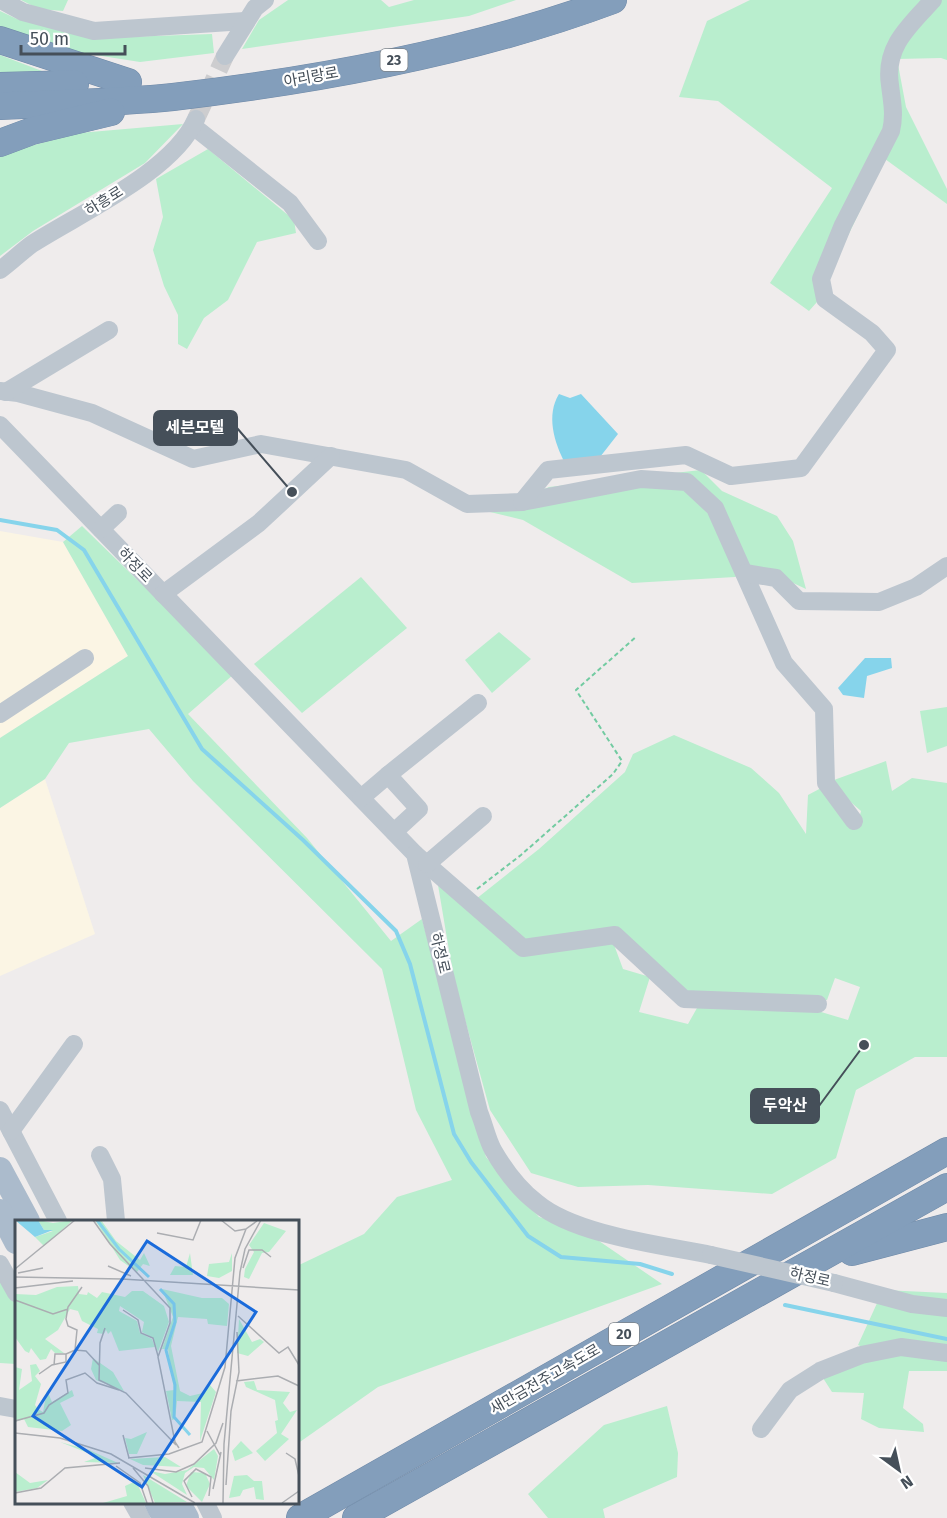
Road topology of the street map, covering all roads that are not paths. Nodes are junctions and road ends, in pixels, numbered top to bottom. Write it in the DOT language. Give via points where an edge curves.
graph roads {
  1 [pos="1,0"];
  2 [pos="265,0"];
  3 [pos="559,0"];
  4 [pos="613,0"];
  5 [pos="933,0"];
  6 [pos="245,21"];
  7 [pos="0,40"];
  8 [pos="225,56"];
  9 [pos="128,82"];
  10 [pos="0,86"];
  11 [pos="171,97"];
  12 [pos="0,106"];
  13 [pos="0,143"];
  14 [pos="318,240"];
  15 [pos="0,270"];
  16 [pos="109,330"];
  17 [pos="3,392"];
  18 [pos="0,425"];
  19 [pos="331,456"];
  20 [pos="522,502"];
  21 [pos="118,513"];
  22 [pos="101,530"];
  23 [pos="947,566"];
  24 [pos="745,573"];
  25 [pos="163,594"];
  26 [pos="84,658"];
  27 [pos="478,703"];
  28 [pos="0,714"];
  29 [pos="388,775"];
  30 [pos="361,798"];
  31 [pos="483,816"];
  32 [pos="854,821"];
  33 [pos="394,832"];
  34 [pos="421,859"];
  35 [pos="818,1004"];
  36 [pos="74,1044"];
  37 [pos="0,1110"];
  38 [pos="11,1131"];
  39 [pos="947,1151"];
  40 [pos="100,1155"];
  41 [pos="0,1169"];
  42 [pos="947,1187"];
  43 [pos="0,1211"];
  44 [pos="0,1218"];
  45 [pos="27,1220"];
  46 [pos="57,1220"];
  47 [pos="116,1220"];
  48 [pos="947,1227"];
  49 [pos="15,1240"];
  50 [pos="15,1240"];
  51 [pos="0,1264"];
  52 [pos="805,1265"];
  53 [pos="15,1291"];
  54 [pos="947,1308"];
  55 [pos="947,1353"];
  56 [pos="0,1406"];
  57 [pos="15,1409"];
  58 [pos="761,1429"];
  59 [pos="133,1503"];
  60 [pos="160,1503"];
  61 [pos="191,1511"];
  62 [pos="141,1518"];
  63 [pos="300,1518"];
  64 [pos="356,1518"];
  1 -- 6 [label="street" via="23,12 93,31"];
  2 -- 6 [label="street"];
  3 -- 9 [label="highway, 아리랑로 / 23" via="487,22 351,54 200,78"];
  4 -- 11 [label="highway, 아리랑로 / 23" via="492,38 329,74"];
  5 -- 20 [label="street" via="898,38 889,60 895,115 891,131 843,225 821,279 825,299 872,333 887,350 801,468 731,476 686,455 548,470"];
  6 -- 8 [label="street"];
  7 -- 9 [label="highway, 23"];
  9 -- 10 [label="highway, 아리랑로"];
  11 -- 12 [label="highway, 아리랑로"];
  11 -- 13 [label="highway, 23" via="32,131"];
  14 -- 15 [label="street, 하흥로" via="290,202 194,123 166,158 137,180 30,246"];
  16 -- 17 [label="street"];
  17 -- 19 [label="street" via="92,413 193,459 261,444"];
  18 -- 22 [label="street, 하정로"];
  19 -- 20 [label="street" via="406,470 467,504"];
  19 -- 25 [label="street" via="259,523"];
  20 -- 24 [label="street" via="641,479 687,482 715,508"];
  21 -- 22 [label="street"];
  22 -- 25 [label="street, 하정로"];
  23 -- 24 [label="street" via="916,587 879,602 799,602 776,578"];
  24 -- 32 [label="street" via="784,663 824,709 826,783"];
  25 -- 30 [label="street, 하정로"];
  26 -- 28 [label="street"];
  27 -- 29 [label="street"];
  29 -- 30 [label="street"];
  29 -- 33 [label="street" via="419,809"];
  30 -- 33 [label="street, 하정로"];
  31 -- 34 [label="street"];
  33 -- 34 [label="street, 하정로"];
  34 -- 35 [label="street" via="522,948 615,935 684,999"];
  34 -- 54 [label="street, 하정로, bridge" via="479,1112 492,1149 537,1204 565,1220 609,1234 912,1304"];
  36 -- 38 [label="street"];
  37 -- 38 [label="street"];
  38 -- 46 [label="street"];
  39 -- 63 [label="highway, 새만금전주고속도로 / 20"];
  40 -- 47 [label="street" via="112,1179"];
  41 -- 45 [label="main road"];
  42 -- 52 [label="highway, 새만금전주고속도로 / 20"];
  43 -- 49 [label="main road"];
  44 -- 50 [label="main road"];
  48 -- 52 [label="highway"];
  51 -- 53 [label="street"];
  52 -- 64 [label="highway, 새만금전주고속도로 / 20"];
  55 -- 58 [label="street" via="901,1347 861,1355 820,1371 790,1390"];
  56 -- 57 [label="street"];
  59 -- 62 [label="street"];
  60 -- 61 [label="main road"];
}
